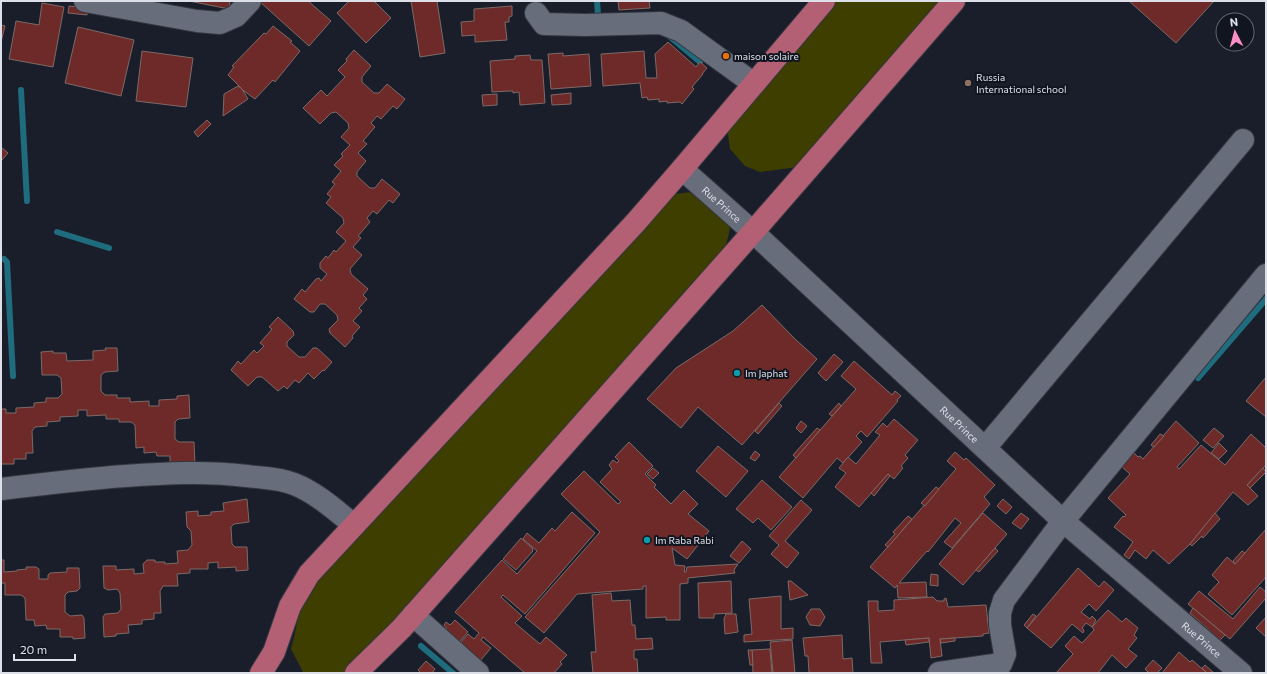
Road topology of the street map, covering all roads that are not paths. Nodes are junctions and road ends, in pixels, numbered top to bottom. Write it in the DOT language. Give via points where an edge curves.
graph roads {
  1 [pos="85,1"];
  2 [pos="250,1"];
  3 [pos="824,1"];
  4 [pos="954,1"];
  5 [pos="536,13"];
  6 [pos="754,84"];
  7 [pos="1243,140"];
  8 [pos="682,169"];
  9 [pos="753,232"];
  10 [pos="1266,275"];
  11 [pos="985,448"];
  12 [pos="1,489"];
  13 [pos="1063,520"];
  14 [pos="354,525"];
  15 [pos="413,615"];
  16 [pos="261,673"];
  17 [pos="356,673"];
  18 [pos="478,673"];
  19 [pos="939,673"];
  20 [pos="1241,673"];
  1 -- 2 [label="street" via="197,21 220,22 236,16"];
  3 -- 6 [label="main road"];
  4 -- 9 [label="main road"];
  5 -- 6 [label="street" via="544,24 661,23 681,31"];
  6 -- 8 [label="main road"];
  7 -- 11 [label="street"];
  8 -- 9 [label="street, Rue Prince"];
  8 -- 14 [label="main road" via="631,228"];
  9 -- 11 [label="street, Rue Prince"];
  9 -- 15 [label="main road"];
  10 -- 13 [label="street"];
  11 -- 13 [label="street, Rue Prince"];
  12 -- 14 [label="street" via="62,481 164,473 239,475 294,484 311,492"];
  13 -- 19 [label="street" via="1004,600 1000,625 1005,654 1001,664"];
  13 -- 20 [label="street, Rue Prince"];
  14 -- 16 [label="main road" via="309,574 290,606 274,652"];
  15 -- 17 [label="main road"];
  15 -- 18 [label="street"];
}
